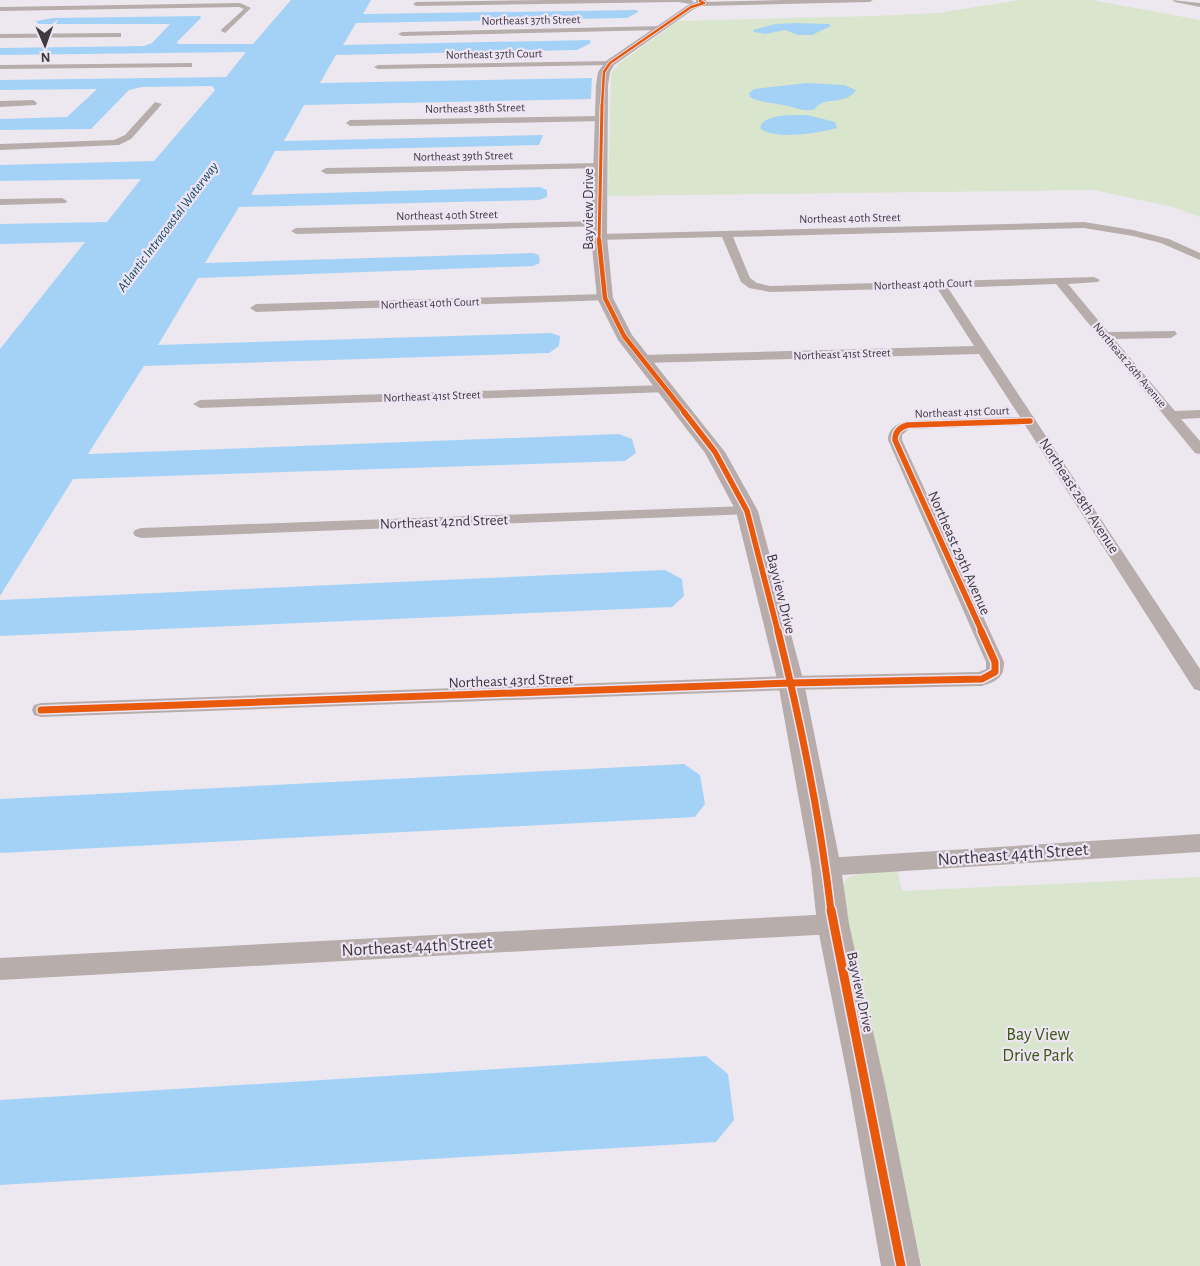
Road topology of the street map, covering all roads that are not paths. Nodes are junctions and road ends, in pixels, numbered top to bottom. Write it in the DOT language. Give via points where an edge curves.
graph roads {
  1 [pos="870,0"];
  2 [pos="1175,0"];
  3 [pos="697,3"];
  4 [pos="416,4"];
  5 [pos="1200,5"];
  6 [pos="22,8"];
  7 [pos="0,9"];
  8 [pos="8,16"];
  9 [pos="660,28"];
  10 [pos="225,32"];
  11 [pos="118,34"];
  12 [pos="402,34"];
  13 [pos="0,36"];
  14 [pos="610,63"];
  15 [pos="188,65"];
  16 [pos="378,67"];
  17 [pos="0,68"];
  18 [pos="34,103"];
  19 [pos="0,104"];
  20 [pos="158,104"];
  21 [pos="601,118"];
  22 [pos="350,123"];
  23 [pos="0,147"];
  24 [pos="600,166"];
  25 [pos="326,171"];
  26 [pos="62,201"];
  27 [pos="0,202"];
  28 [pos="599,230"];
  29 [pos="296,231"];
  30 [pos="726,234"];
  31 [pos="1200,257"];
  32 [pos="1094,280"];
  33 [pos="1059,281"];
  34 [pos="940,284"];
  35 [pos="605,298"];
  36 [pos="256,308"];
  37 [pos="1171,334"];
  38 [pos="1107,336"];
  39 [pos="982,350"];
  40 [pos="643,359"];
  41 [pos="664,389"];
  42 [pos="200,404"];
  43 [pos="1200,414"];
  44 [pos="1172,415"];
  45 [pos="1030,420"];
  46 [pos="897,431"];
  47 [pos="1200,450"];
  48 [pos="747,511"];
  49 [pos="141,533"];
  50 [pos="982,679"];
  51 [pos="791,683"];
  52 [pos="1200,684"];
  53 [pos="40,710"];
  54 [pos="1200,843"];
  55 [pos="826,867"];
  56 [pos="833,924"];
  57 [pos="0,969"];
  58 [pos="902,1266"];
  1 -- 3 [label="street"];
  2 -- 5 [label="street"];
  3 -- 4 [label="street" via="678,0"];
  3 -- 9 [label="street"];
  6 -- 7 [label="street"];
  6 -- 8 [label="street"];
  6 -- 10 [label="street" via="232,5 248,8"];
  9 -- 12 [label="street, Northeast 37th Street"];
  9 -- 14 [label="street"];
  11 -- 13 [label="street"];
  14 -- 16 [label="street, Northeast 37th Court"];
  14 -- 21 [label="street, Bayview Drive" via="604,72"];
  15 -- 17 [label="street"];
  18 -- 19 [label="street"];
  20 -- 23 [label="street" via="128,137 116,143"];
  21 -- 22 [label="street, Northeast 38th Street"];
  21 -- 24 [label="street, Bayview Drive"];
  24 -- 25 [label="street, Northeast 39th Street"];
  24 -- 28 [label="street, Bayview Drive"];
  26 -- 27 [label="street"];
  28 -- 29 [label="street, Northeast 40th Street"];
  28 -- 30 [label="street, Northeast 40th Street"];
  28 -- 35 [label="street, Bayview Drive"];
  30 -- 31 [label="street, Northeast 40th Street" via="1084,225 1165,241"];
  30 -- 34 [label="street, Northeast 40th Court" via="745,280 753,286 770,289"];
  32 -- 33 [label="street, Northeast 40th Court"];
  33 -- 34 [label="street, Northeast 40th Court"];
  33 -- 38 [label="street, Northeast 26th Avenue"];
  34 -- 39 [label="street, Northeast 28th Avenue"];
  35 -- 36 [label="street, Northeast 40th Court"];
  35 -- 40 [label="street, Bayview Drive" via="624,336"];
  37 -- 38 [label="street"];
  38 -- 44 [label="street, Northeast 26th Avenue"];
  39 -- 40 [label="street, Northeast 41st Street"];
  39 -- 45 [label="street, Northeast 28th Avenue"];
  40 -- 41 [label="street, Bayview Drive"];
  41 -- 42 [label="street, Northeast 41st Street"];
  41 -- 48 [label="street, Bayview Drive" via="715,452"];
  43 -- 44 [label="street"];
  44 -- 47 [label="street, Northeast 26th Avenue"];
  45 -- 46 [label="street, Northeast 41st Court" via="908,426"];
  45 -- 52 [label="street, Northeast 28th Avenue"];
  46 -- 50 [label="street, Northeast 29th Avenue" via="895,440 995,662 995,672"];
  48 -- 49 [label="street, Northeast 42nd Street"];
  48 -- 51 [label="street, Bayview Drive"];
  50 -- 51 [label="street, Northeast 43rd Street"];
  51 -- 53 [label="street, Northeast 43rd Street"];
  51 -- 55 [label="street, Bayview Drive"];
  54 -- 55 [label="street, Northeast 44th Street"];
  55 -- 56 [label="street, Bayview Drive"];
  56 -- 57 [label="street, Northeast 44th Street"];
  56 -- 58 [label="street, Bayview Drive"];
}
